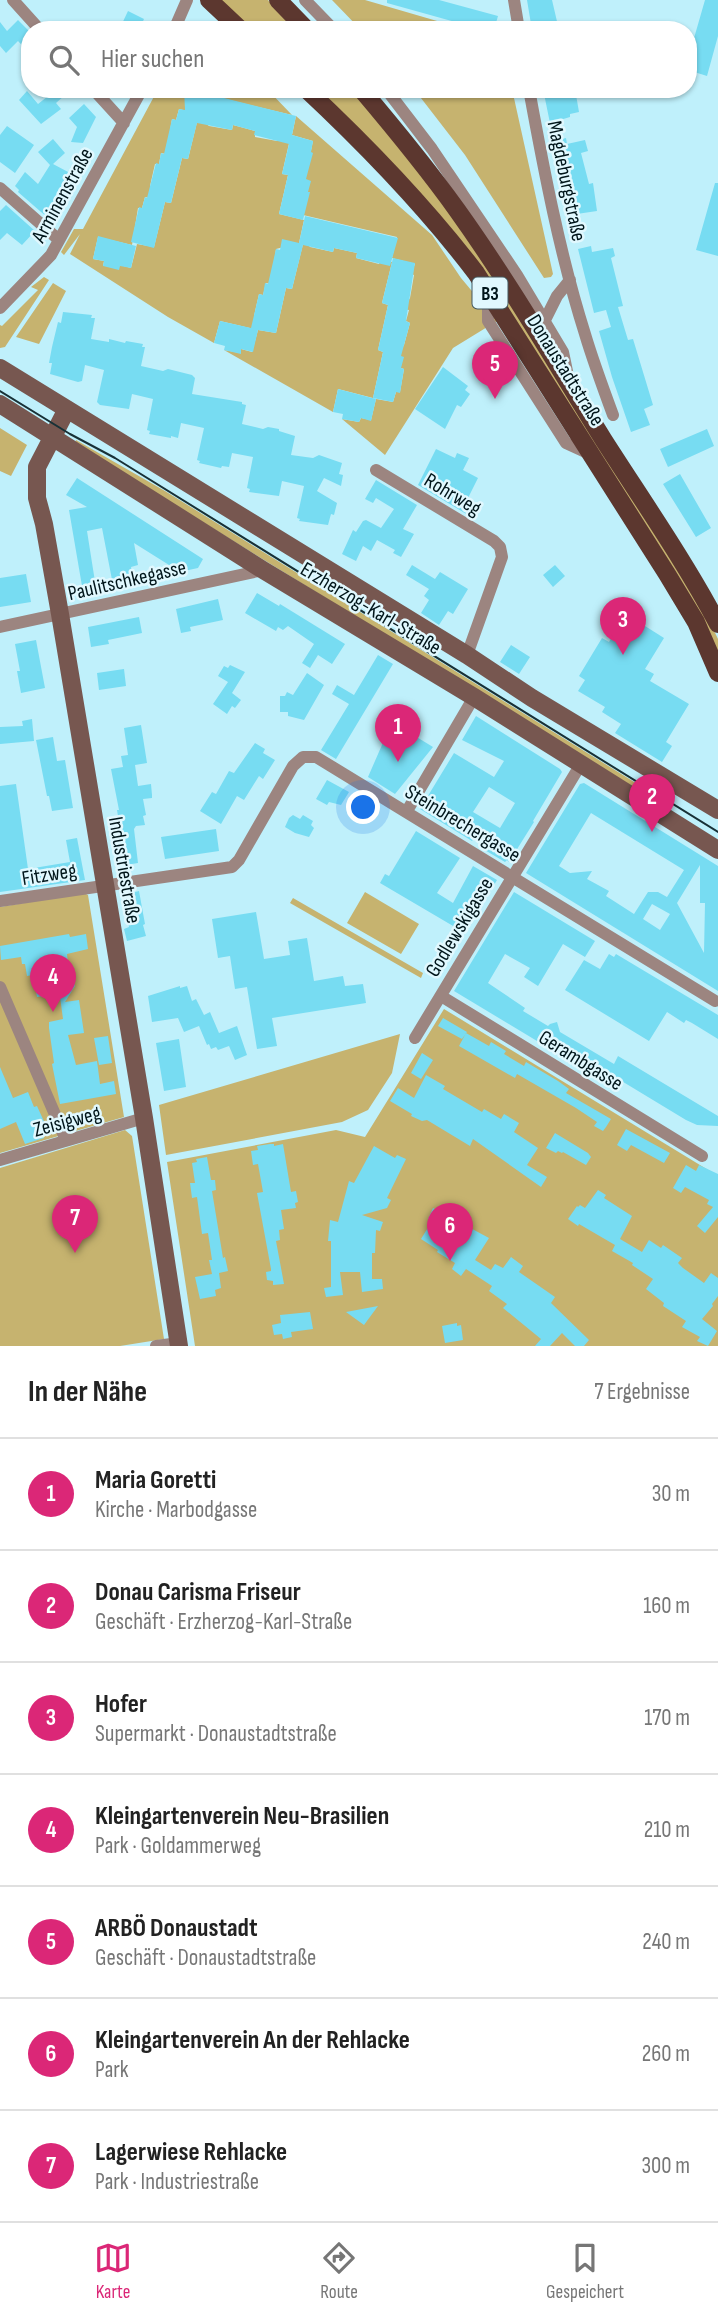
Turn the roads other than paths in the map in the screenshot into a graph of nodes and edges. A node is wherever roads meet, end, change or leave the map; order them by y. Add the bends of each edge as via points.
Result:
1 (13, 0) edge
2 (187, 0) edge
3 (209, 0) edge
4 (278, 0) edge
5 (305, 0) edge
6 (514, 0) edge
7 (32, 21) edge
8 (178, 21) edge
9 (231, 21) edge
10 (298, 21) edge
11 (325, 21) edge
12 (518, 21) edge
13 (101, 98) edge
14 (137, 98) edge
15 (315, 98) edge
16 (369, 98) edge
17 (393, 98) edge
18 (531, 98) edge
19 (124, 123) junction
20 (0, 188) edge
21 (59, 240) junction
22 (570, 279) junction
23 (557, 296) junction
24 (532, 299) junction
25 (0, 308) edge
26 (545, 320) junction
27 (0, 368) edge
28 (570, 383) junction
29 (0, 404) edge
30 (67, 410) junction
31 (613, 415) dead end
32 (52, 436) junction
33 (376, 470) dead end
34 (262, 570) junction
35 (60, 614) junction
36 (718, 624) edge
37 (0, 627) edge
38 (467, 655) junction
39 (718, 673) edge
40 (474, 696) junction
41 (582, 764) junction
42 (709, 800) edge
43 (718, 810) edge
44 (407, 811) junction
45 (718, 850) edge
46 (512, 876) junction
47 (105, 885) junction
48 (0, 901) edge
49 (0, 986) edge
50 (441, 996) junction
51 (715, 1001) dead end
52 (415, 1038) dead end
53 (144, 1118) junction
54 (66, 1140) junction
55 (702, 1156) dead end
56 (0, 1160) edge
57 (179, 1345) edge
58 (156, 1346) edge

1 - 7 street
2 - 8 street
3 - 9 main road
4 - 10 main road
5 - 11 street
6 - 12 street
13 - 19 street
14 - 19 street, Arminenstraße
15 - 39 main road, Donaustadtstraße / B3 via 411,192 487,289 696,622
16 - 28 main road, Donaustadtstraße / B3 via 457,209
17 - 24 street, Donaustadtstraße
18 - 22 street, Magdeburgstraße
19 - 21 street, Arminenstraße
20 - 21 street
21 - 25 street, Arminenstraße via 51,255
22 - 23 street
22 - 31 street, Magdeburgstraße
23 - 24 street
23 - 26 street
24 - 26 street, Donaustadtstraße
26 - 28 street, Donaustadtstraße via 563,352
27 - 30 main road, Erzherzog-Karl-Straße
28 - 36 main road, Donaustadtstraße / B3
29 - 32 main road, Erzherzog-Karl-Straße
30 - 32 main road, Industriestraße
30 - 38 main road, Erzherzog-Karl-Straße
32 - 34 main road, Erzherzog-Karl-Straße
32 - 35 main road, Industriestraße via 37,467 36,482
33 - 38 street, Rohrweg via 500,547 502,557
34 - 35 street, Paulitschkegasse
34 - 40 main road, Erzherzog-Karl-Straße
35 - 37 street, Paulitschkegasse
35 - 47 main road, Industriestraße
38 - 42 main road, Erzherzog-Karl-Straße
40 - 41 main road, Erzherzog-Karl-Straße
40 - 44 street
41 - 45 main road, Erzherzog-Karl-Straße
41 - 46 street, Godlewskigasse
42 - 43 main road, Erzherzog-Karl-Straße
44 - 46 street, Steinbrechergasse
44 - 47 street, Steinbrechergasse via 316,757 303,757 293,766 232,867
46 - 50 street, Godlewskigasse
46 - 51 street, Steinbrechergasse
47 - 48 street, Fitzweg
47 - 53 main road, Industriestraße
49 - 54 street
50 - 52 street, Godlewskigasse
50 - 55 street, Gerambgasse
53 - 54 street, Zeisigweg
53 - 57 main road, Industriestraße
54 - 56 street, Zeisigweg
57 - 58 street

